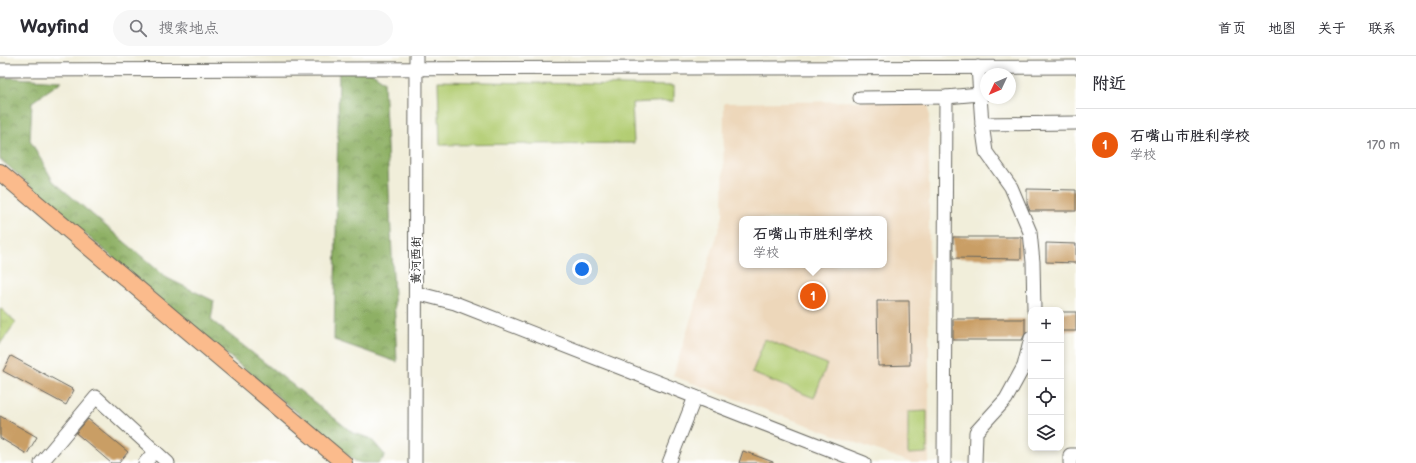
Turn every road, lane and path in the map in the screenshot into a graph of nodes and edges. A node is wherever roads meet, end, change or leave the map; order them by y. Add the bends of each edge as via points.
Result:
1 (416, 56) edge
2 (697, 62) edge
3 (978, 67) junction
4 (1076, 67) edge
5 (0, 70) edge
6 (416, 70) junction
7 (980, 94) joint
8 (946, 97) junction
9 (860, 98) dead end
10 (981, 104) edge
11 (982, 124) junction
12 (1076, 124) edge
13 (0, 172) edge
14 (416, 293) junction
15 (1034, 307) edge
16 (1030, 343) edge
17 (695, 397) junction
18 (155, 451) junction
19 (1076, 455) edge
20 (41, 463) edge
21 (145, 463) edge
22 (168, 463) edge
23 (344, 463) edge
24 (415, 463) edge
25 (669, 463) edge
26 (864, 463) edge
27 (944, 463) edge
28 (975, 463) edge
29 (1070, 463) edge

1 - 6 street, 黄河西街
2 - 3 street
2 - 6 street
3 - 4 street
3 - 7 street
5 - 6 street
6 - 14 street, 黄河西街
7 - 8 street
8 - 9 street
8 - 27 street
10 - 11 street
11 - 12 street
11 - 15 street via 986,152 1010,187 1030,232
13 - 23 main road
14 - 17 street via 455,303
14 - 24 street, 黄河西街
16 - 28 street via 1024,366 1006,399 976,432
17 - 25 street
17 - 26 street
18 - 20 street via 96,397
18 - 21 street
18 - 22 street
19 - 29 street via 1070,455

